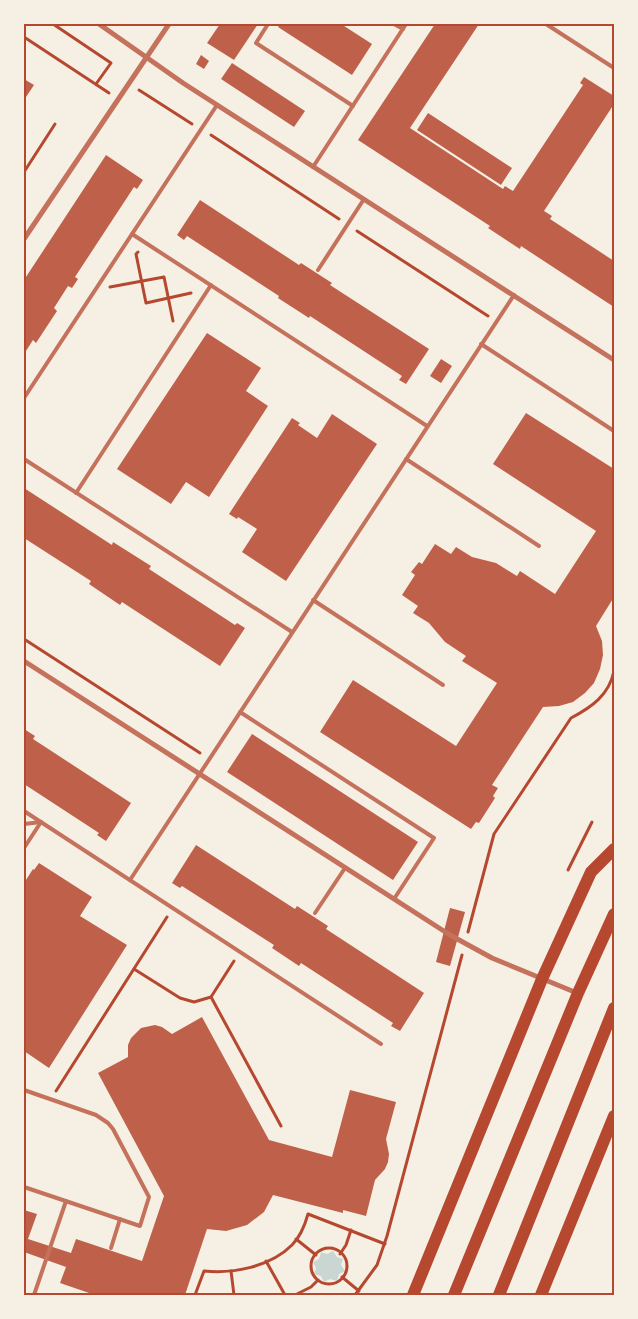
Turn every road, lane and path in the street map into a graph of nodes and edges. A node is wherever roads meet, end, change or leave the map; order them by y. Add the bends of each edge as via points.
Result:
1 (53, 24) edge
2 (99, 24) edge
3 (168, 24) edge
4 (268, 24) edge
5 (394, 24) edge
6 (406, 24) edge
7 (546, 24) edge
8 (403, 29) junction
9 (24, 37) edge
10 (144, 57) junction
11 (614, 68) edge
12 (96, 84) junction
13 (104, 90) dead end
14 (143, 92) dead end
15 (217, 105) junction
16 (353, 106) junction
17 (56, 124) dead end
18 (201, 129) junction
19 (313, 167) junction
20 (24, 172) edge
21 (364, 199) junction
22 (348, 224) junction
23 (132, 234) junction
24 (24, 239) edge
25 (144, 242) junction
26 (318, 270) dead end
27 (203, 280) junction
28 (101, 281) junction
29 (142, 282) junction
30 (211, 286) junction
31 (514, 295) junction
32 (168, 298) junction
33 (496, 321) junction
34 (182, 330) junction
35 (481, 344) junction
36 (614, 360) edge
37 (24, 398) edge
38 (427, 426) junction
39 (614, 431) edge
40 (24, 459) edge
41 (406, 459) junction
42 (76, 493) junction
43 (539, 546) dead end
44 (313, 600) junction
45 (292, 632) junction
46 (24, 639) edge
47 (24, 661) edge
48 (614, 671) edge
49 (443, 685) dead end
50 (240, 712) junction
51 (201, 754) dead end
52 (199, 774) junction
53 (24, 811) edge
54 (41, 822) junction
55 (592, 822) dead end
56 (24, 824) edge
57 (24, 848) edge
58 (614, 849) edge
59 (345, 868) junction
60 (568, 870) dead end
61 (130, 880) junction
62 (394, 899) junction
63 (172, 908) junction
64 (315, 913) dead end
65 (614, 914) edge
66 (470, 926) dead end
67 (240, 952) junction
68 (460, 964) dead end
69 (134, 969) junction
70 (542, 979) junction
71 (578, 993) junction
72 (211, 997) junction
73 (614, 1008) edge
74 (381, 1044) dead end
75 (24, 1090) edge
76 (50, 1100) junction
77 (614, 1116) edge
78 (281, 1126) dead end
79 (24, 1187) edge
80 (66, 1201) junction
81 (120, 1220) junction
82 (350, 1230) junction
83 (296, 1239) junction
84 (385, 1244) junction
85 (111, 1248) dead end
86 (340, 1254) junction
87 (316, 1255) junction
88 (266, 1261) junction
89 (231, 1271) junction
90 (342, 1277) junction
91 (318, 1280) junction
92 (359, 1291) junction
93 (34, 1295) edge
94 (195, 1295) edge
95 (234, 1295) edge
96 (285, 1295) edge
97 (295, 1295) edge
98 (355, 1295) edge
99 (413, 1295) edge
100 (454, 1295) edge
101 (499, 1295) edge
102 (541, 1295) edge

1 - 12 path via 111,63
2 - 10 street
3 - 10 street
4 - 16 lane via 256,43
5 - 8 lane
6 - 8 lane
7 - 11 lane
8 - 16 lane
9 - 12 path
10 - 15 street
10 - 24 street
12 - 13 path
14 - 18 path
15 - 18 lane
15 - 19 street
16 - 19 lane
17 - 20 path
18 - 22 path
18 - 23 lane
19 - 21 street
21 - 22 lane
21 - 31 street
22 - 26 lane
22 - 33 path
23 - 25 lane
23 - 28 lane
25 - 27 lane
25 - 29 path via 136,254
27 - 30 lane
27 - 32 path via 195,292
28 - 29 path via 111,288
28 - 37 lane
29 - 32 path via 164,277
29 - 32 path via 146,303
30 - 34 lane
30 - 38 lane
31 - 33 lane
31 - 36 street
32 - 34 path via 174,325
33 - 35 lane
34 - 42 lane
35 - 38 lane
35 - 39 lane
38 - 41 lane
40 - 42 lane
41 - 43 lane
41 - 44 lane
42 - 45 lane
44 - 45 lane
44 - 49 lane
45 - 50 lane
46 - 51 path
47 - 52 street
48 - 66 path via 610,686 601,699 571,718 494,834
50 - 52 lane
50 - 62 lane via 434,838
52 - 59 street
52 - 61 lane
53 - 54 lane
54 - 56 lane
54 - 57 lane
54 - 61 lane
55 - 60 path
58 - 70 main road via 591,872
59 - 62 street
59 - 64 lane
61 - 63 lane
62 - 70 street via 492,958
63 - 67 lane
63 - 69 path
65 - 71 main road
67 - 72 path
67 - 74 lane
68 - 84 path
69 - 72 path via 180,998 194,1002
69 - 76 path
70 - 71 street
70 - 99 main road
71 - 100 main road
72 - 78 path
73 - 101 main road
75 - 76 lane
76 - 81 lane via 102,1118 113,1129 150,1197 140,1226
77 - 102 main road
79 - 80 lane
80 - 81 lane
80 - 93 lane
81 - 85 lane
82 - 83 path via 308,1214
82 - 84 path
82 - 86 path
83 - 87 path
83 - 88 path
84 - 92 path via 377,1265
86 - 87 path via 334,1249 320,1250
86 - 90 path via 345,1258 347,1272
87 - 91 path via 311,1261 312,1275
88 - 89 path
88 - 96 path
89 - 94 path via 204,1271
89 - 95 path
90 - 91 path via 338,1283 324,1284
90 - 92 path
91 - 97 path
92 - 98 path

